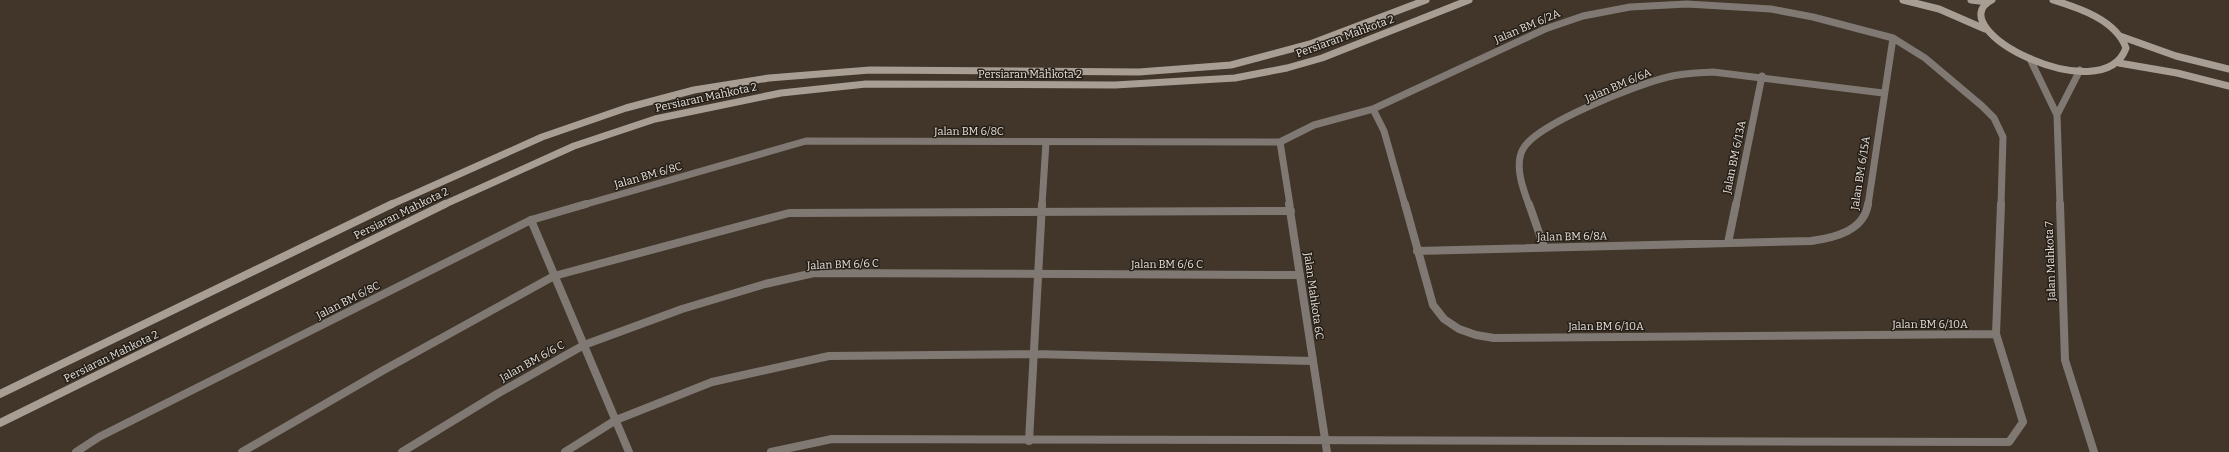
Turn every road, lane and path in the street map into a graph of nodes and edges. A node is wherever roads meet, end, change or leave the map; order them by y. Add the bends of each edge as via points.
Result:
1 (1426, 0) edge
2 (1469, 0) edge
3 (1903, 0) edge
4 (1971, 0) edge
5 (2053, 0) edge
6 (1990, 1) edge
7 (2062, 1) edge
8 (1985, 29) junction
9 (2120, 36) junction
10 (1893, 38) junction
11 (2030, 59) junction
12 (2119, 63) junction
13 (2229, 69) edge
14 (870, 70) junction
15 (2080, 70) junction
16 (1762, 76) junction
17 (866, 84) junction
18 (2229, 86) edge
19 (1883, 93) junction
20 (1373, 109) junction
21 (2057, 115) junction
22 (1046, 142) junction
23 (1280, 142) junction
24 (1042, 211) junction
25 (1291, 212) junction
26 (531, 220) junction
27 (1728, 243) junction
28 (1544, 247) junction
29 (1417, 251) junction
30 (1039, 275) junction
31 (1300, 275) junction
32 (554, 276) junction
33 (1996, 334) junction
34 (584, 344) junction
35 (1034, 354) junction
36 (1313, 361) junction
37 (0, 394) edge
38 (616, 420) junction
39 (0, 423) edge
40 (1325, 440) junction
41 (1029, 441) junction
42 (76, 452) edge
43 (242, 452) edge
44 (402, 452) edge
45 (566, 452) edge
46 (629, 452) edge
47 (771, 452) edge
48 (1327, 452) edge
49 (2094, 452) edge

1 - 14 main road, Persiaran Mahkota 2 via 1310,44 1231,65 1139,72
2 - 17 main road, Persiaran Mahkota 2 via 1322,58 1235,78 1115,85
3 - 8 main road via 1939,10
4 - 6 main road
5 - 7 main road
6 - 8 main road via 1981,9 1980,19
7 - 9 main road via 2097,17
8 - 11 main road via 2006,46
9 - 12 main road via 2125,46 2125,55
9 - 13 main road via 2176,56
10 - 19 street, Jalan BM 6/15A
10 - 20 street, Jalan BM 6/2A via 1813,17 1771,10 1687,4 1630,8 1583,16 1545,29
10 - 33 street, Jalan BM 6/2A via 1926,58 1988,112 2002,131 2004,144
11 - 15 main road
11 - 21 street
12 - 15 main road via 2109,67
12 - 18 main road via 2177,73
14 - 17 main road
14 - 37 main road, Persiaran Mahkota 2 via 787,76 671,95 616,110 538,138 448,177
15 - 21 street, Jalan Mahkota 7
16 - 19 street, Jalan BM 6/6A
16 - 27 street, Jalan BM 6/13A
16 - 28 street, Jalan BM 6/6A via 1696,72 1648,81 1536,134 1523,149 1519,167
17 - 39 main road, Persiaran Mahkota 2 via 781,93 726,103 655,119 574,146 436,208
19 - 27 street, Jalan BM 6/15A via 1868,206 1859,224 1847,232 1821,240
20 - 23 street, Jalan BM 6/2A via 1314,125
20 - 29 street, Jalan BM 6/10A via 1384,131
21 - 49 street, Jalan Mahkota 7 via 2065,360
22 - 23 street, Jalan BM 6/8C
22 - 24 street
22 - 26 street, Jalan BM 6/8C via 806,141
23 - 25 street, Jalan Mahkota 6C
24 - 25 street
24 - 30 street
24 - 32 street via 789,213
25 - 31 street, Jalan Mahkota 6C
26 - 32 street
26 - 42 street, Jalan BM 6/8C via 99,437
27 - 28 street, Jalan BM 6/8A
28 - 29 street, Jalan BM 6/8A
29 - 33 street, Jalan BM 6/10A via 1436,311 1463,331 1486,337
30 - 31 street, Jalan BM 6/6 C
30 - 34 street, Jalan BM 6/6 C via 814,273 766,284 682,309
30 - 35 street
31 - 36 street, Jalan Mahkota 6C
32 - 34 street
32 - 43 street
33 - 40 street, Jalan BM 6/2A via 2023,422 2008,442
34 - 38 street
34 - 44 street, Jalan BM 6/6 C
35 - 36 street
35 - 38 street via 829,356 712,382
35 - 41 street
36 - 40 street, Jalan Mahkota 6C
38 - 45 street
38 - 46 street
40 - 41 street
40 - 48 street, Jalan Mahkota 6C
41 - 47 street via 832,439

